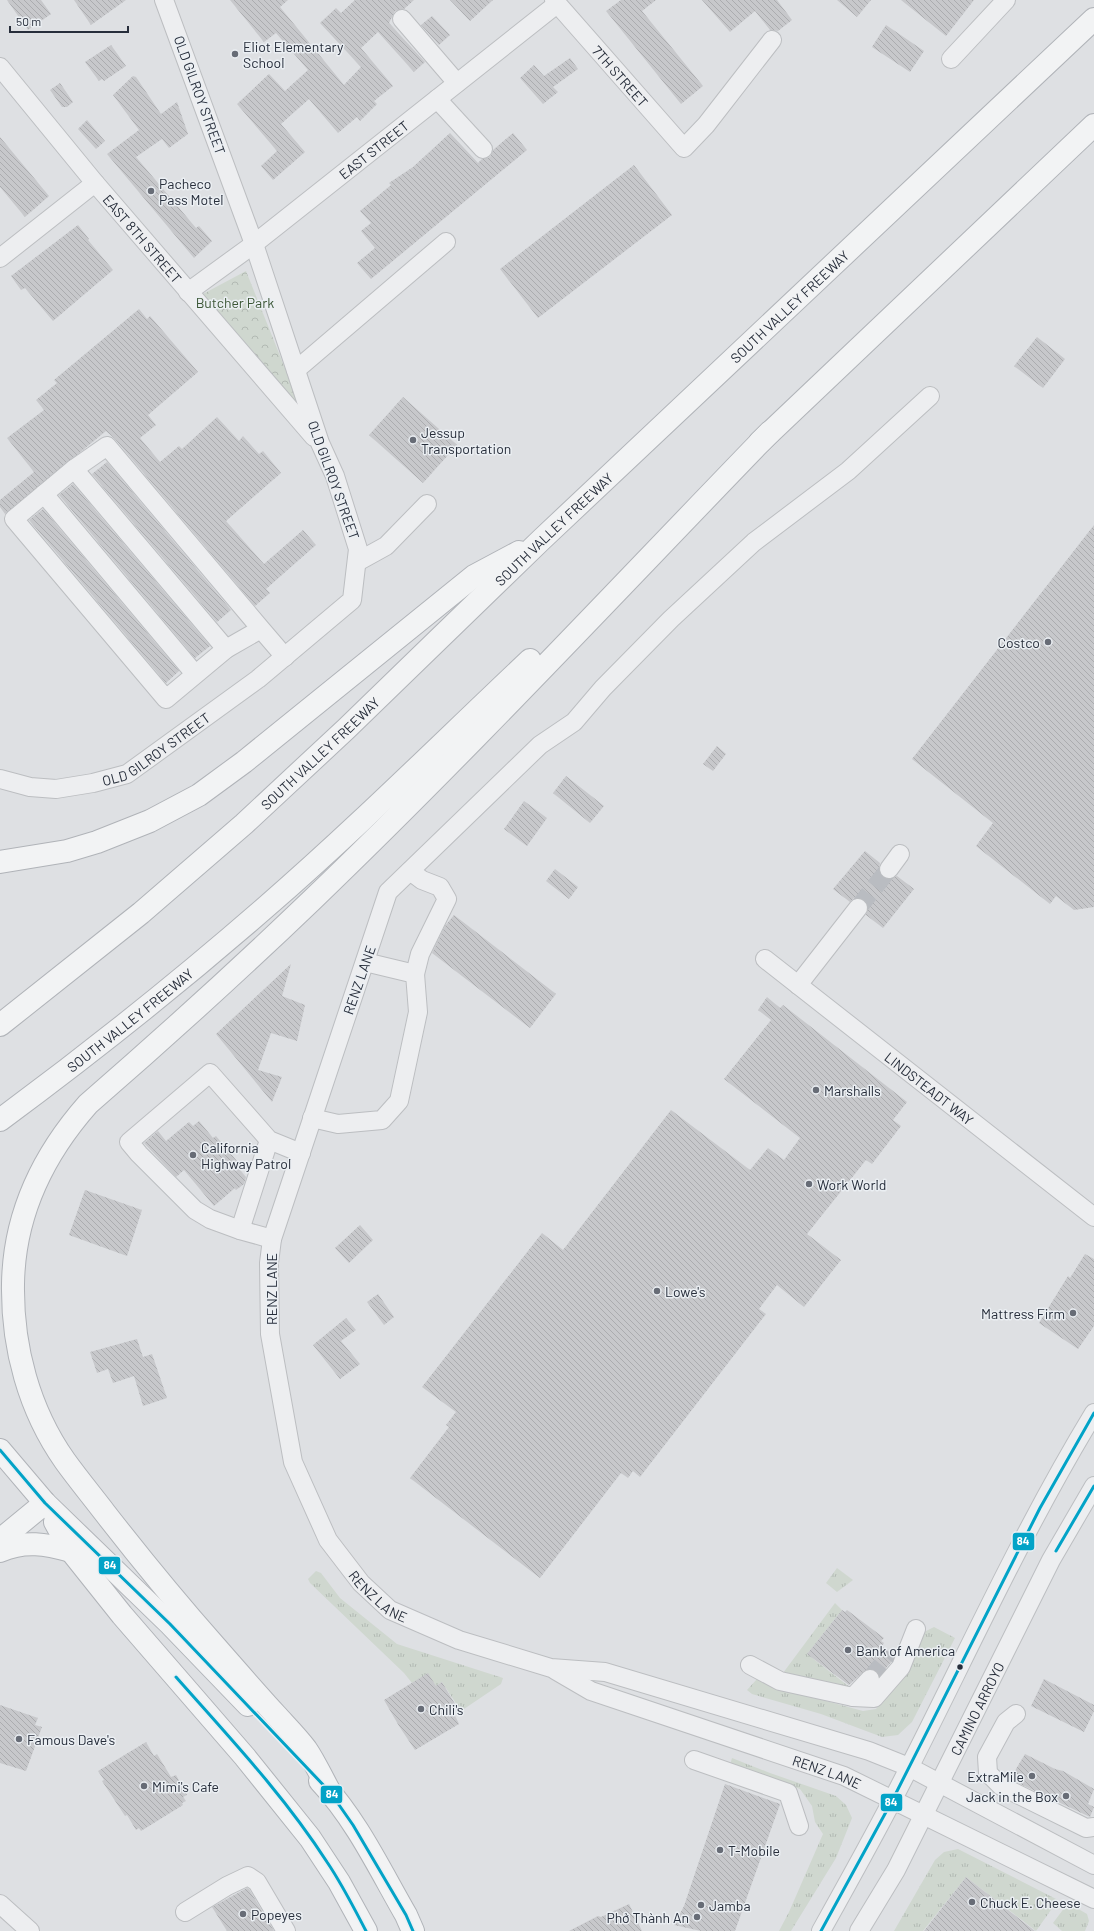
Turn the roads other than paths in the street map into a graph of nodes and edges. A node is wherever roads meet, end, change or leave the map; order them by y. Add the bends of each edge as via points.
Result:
1 (164, 0) edge
2 (1006, 0) edge
3 (555, 2) edge
4 (1094, 18) edge
5 (402, 19) dead end
6 (772, 40) dead end
7 (951, 59) dead end
8 (0, 67) edge
9 (457, 83) junction
10 (437, 99) junction
11 (1094, 125) edge
12 (482, 149) dead end
13 (95, 183) junction
14 (446, 242) dead end
15 (254, 244) junction
16 (0, 258) edge
17 (188, 292) junction
18 (296, 370) junction
19 (930, 396) dead end
20 (770, 432) junction
21 (320, 443) junction
22 (74, 468) junction
23 (44, 494) junction
24 (427, 504) dead end
25 (541, 540) junction
26 (356, 562) junction
27 (261, 629) junction
28 (226, 649) junction
29 (285, 657) junction
30 (195, 674) junction
31 (2, 780) edge
32 (900, 854) dead end
33 (0, 862) edge
34 (888, 869) tunnel mouth
35 (410, 871) junction
36 (858, 908) tunnel mouth
37 (765, 958) dead end
38 (365, 962) junction
39 (415, 974) junction
40 (798, 985) junction
41 (164, 994) junction
42 (0, 1025) edge
43 (312, 1118) junction
44 (0, 1120) edge
45 (0, 1137) edge
46 (268, 1140) junction
47 (301, 1153) junction
48 (1094, 1217) edge
49 (240, 1230) junction
50 (272, 1239) junction
51 (1094, 1413) edge
52 (0, 1450) edge
53 (1094, 1486) edge
54 (45, 1503) junction
55 (0, 1540) edge
56 (0, 1551) edge
57 (71, 1551) junction
58 (891, 1654) tunnel mouth
59 (750, 1665) dead end
60 (551, 1668) junction
61 (870, 1679) tunnel mouth
62 (853, 1697) junction
63 (1016, 1714) dead end
64 (670, 1717) junction
65 (760, 1718) junction
66 (694, 1760) dead end
67 (909, 1767) junction
68 (939, 1784) junction
69 (330, 1792) junction
70 (892, 1800) junction
71 (924, 1815) junction
72 (799, 1826) dead end
73 (1094, 1827) edge
74 (1094, 1865) edge
75 (1094, 1899) edge
76 (0, 1904) edge
77 (185, 1912) dead end
78 (30, 1931) edge
79 (286, 1931) edge
80 (366, 1931) edge
81 (413, 1931) edge
82 (821, 1931) edge
83 (859, 1931) edge

1 - 15 street, OLD GILROY STREET
2 - 7 street
3 - 6 street, 7TH STREET via 684,148 706,125
3 - 9 street, EAST STREET
4 - 25 highway, SOUTH VALLEY FREEWAY
5 - 9 street
8 - 13 street, EAST 8TH STREET
9 - 10 street, EAST STREET
10 - 12 street
10 - 15 street, EAST STREET
11 - 20 highway, SOUTH VALLEY FREEWAY
13 - 16 street
13 - 17 street, EAST 8TH STREET
14 - 18 street
15 - 17 street, EAST STREET
15 - 18 street, OLD GILROY STREET
17 - 21 street, EAST 8TH STREET
18 - 21 street, OLD GILROY STREET
19 - 35 street, RENZ LANE via 848,471 754,542 624,667 574,722 540,745
20 - 41 highway, SOUTH VALLEY FREEWAY via 320,858
20 - 69 highway via 429,784 319,893 88,1104 69,1126 46,1163 30,1194 22,1218 14,1262 13,1308 16,1344 36,1408 64,1460 153,1575 306,1750
21 - 26 street, OLD GILROY STREET via 335,476 358,549
22 - 23 street
22 - 27 street via 107,446
22 - 28 street
23 - 30 street
23 - 30 street via 14,519 44,555 166,699
24 - 26 street via 386,546
25 - 33 highway via 474,576 244,762 199,795 150,821 97,842 59,853
25 - 42 highway, SOUTH VALLEY FREEWAY via 346,729 211,854
26 - 29 street, OLD GILROY STREET via 352,600
27 - 28 street
27 - 29 street
28 - 30 street
29 - 31 street, OLD GILROY STREET via 127,774 93,783 56,788 30,787
32 - 34 street
35 - 38 street, RENZ LANE via 388,892
35 - 39 street via 422,880 440,887 448,899 420,954
36 - 40 street
37 - 40 street, LINDSTEADT WAY
38 - 39 street
38 - 43 street, RENZ LANE
39 - 43 street via 418,1012 399,1101 382,1120 338,1124
40 - 48 street, LINDSTEADT WAY
41 - 44 highway, SOUTH VALLEY FREEWAY
41 - 45 highway
43 - 47 street, RENZ LANE
46 - 47 street
46 - 49 street
46 - 49 street via 210,1073 129,1142 195,1210
47 - 50 street, RENZ LANE
49 - 50 street
50 - 60 street, RENZ LANE via 269,1263 270,1334 293,1462 328,1540 361,1583 390,1610 458,1640
51 - 67 street via 1026,1534
52 - 54 highway
53 - 68 street, CAMINO ARROYO via 1047,1567
54 - 55 highway
54 - 57 highway
54 - 69 highway via 170,1624
56 - 57 highway via 26,1543 47,1544
57 - 80 highway via 122,1615 278,1796 339,1882
58 - 62 street via 917,1625 901,1667 874,1698
59 - 62 street via 780,1680
60 - 64 street, RENZ LANE via 591,1691
60 - 65 street, RENZ LANE via 605,1672
61 - 62 street
63 - 73 street via 1006,1722 987,1757 988,1773 1000,1786 1086,1828
64 - 65 street via 677,1711 697,1709 739,1720
64 - 70 street, RENZ LANE via 844,1776
65 - 67 street, RENZ LANE via 869,1751
66 - 72 street via 788,1793
67 - 68 street, RENZ LANE
67 - 70 street
68 - 71 street, CAMINO ARROYO
68 - 74 street, RENZ LANE
69 - 81 highway via 353,1825
70 - 71 street, RENZ LANE
70 - 82 street
71 - 75 street, RENZ LANE
71 - 83 street, CAMINO ARROYO via 896,1870
76 - 78 street
77 - 79 street via 248,1876 257,1882

